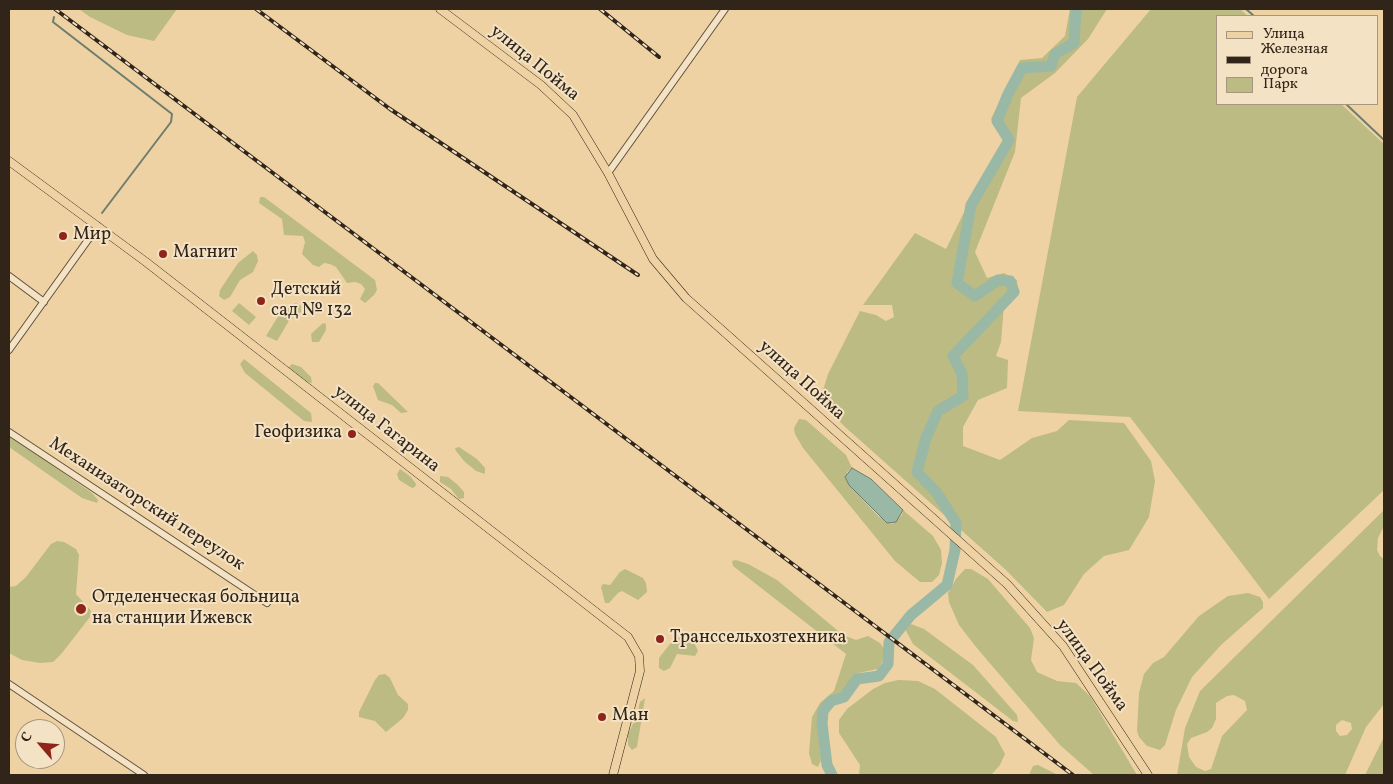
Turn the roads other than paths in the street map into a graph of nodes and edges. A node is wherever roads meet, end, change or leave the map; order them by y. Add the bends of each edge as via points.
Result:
1 (440, 9) edge
2 (725, 9) edge
3 (9, 161) edge
4 (608, 173) junction
5 (98, 226) junction
6 (9, 276) edge
7 (44, 302) junction
8 (9, 350) edge
9 (9, 432) edge
10 (267, 603) dead end
11 (9, 684) edge
12 (144, 775) edge
13 (613, 775) edge
14 (1148, 775) edge

1 - 4 main road, улица Пойма via 560,101 573,115
2 - 4 street
3 - 5 main road, улица Гагарина
4 - 14 main road, улица Пойма via 653,259 686,298 1007,584 1063,646
5 - 7 street
5 - 13 main road, улица Гагарина via 628,637 639,656 640,671
6 - 7 street
7 - 8 street
9 - 10 street, Механизаторский переулок
11 - 12 street

